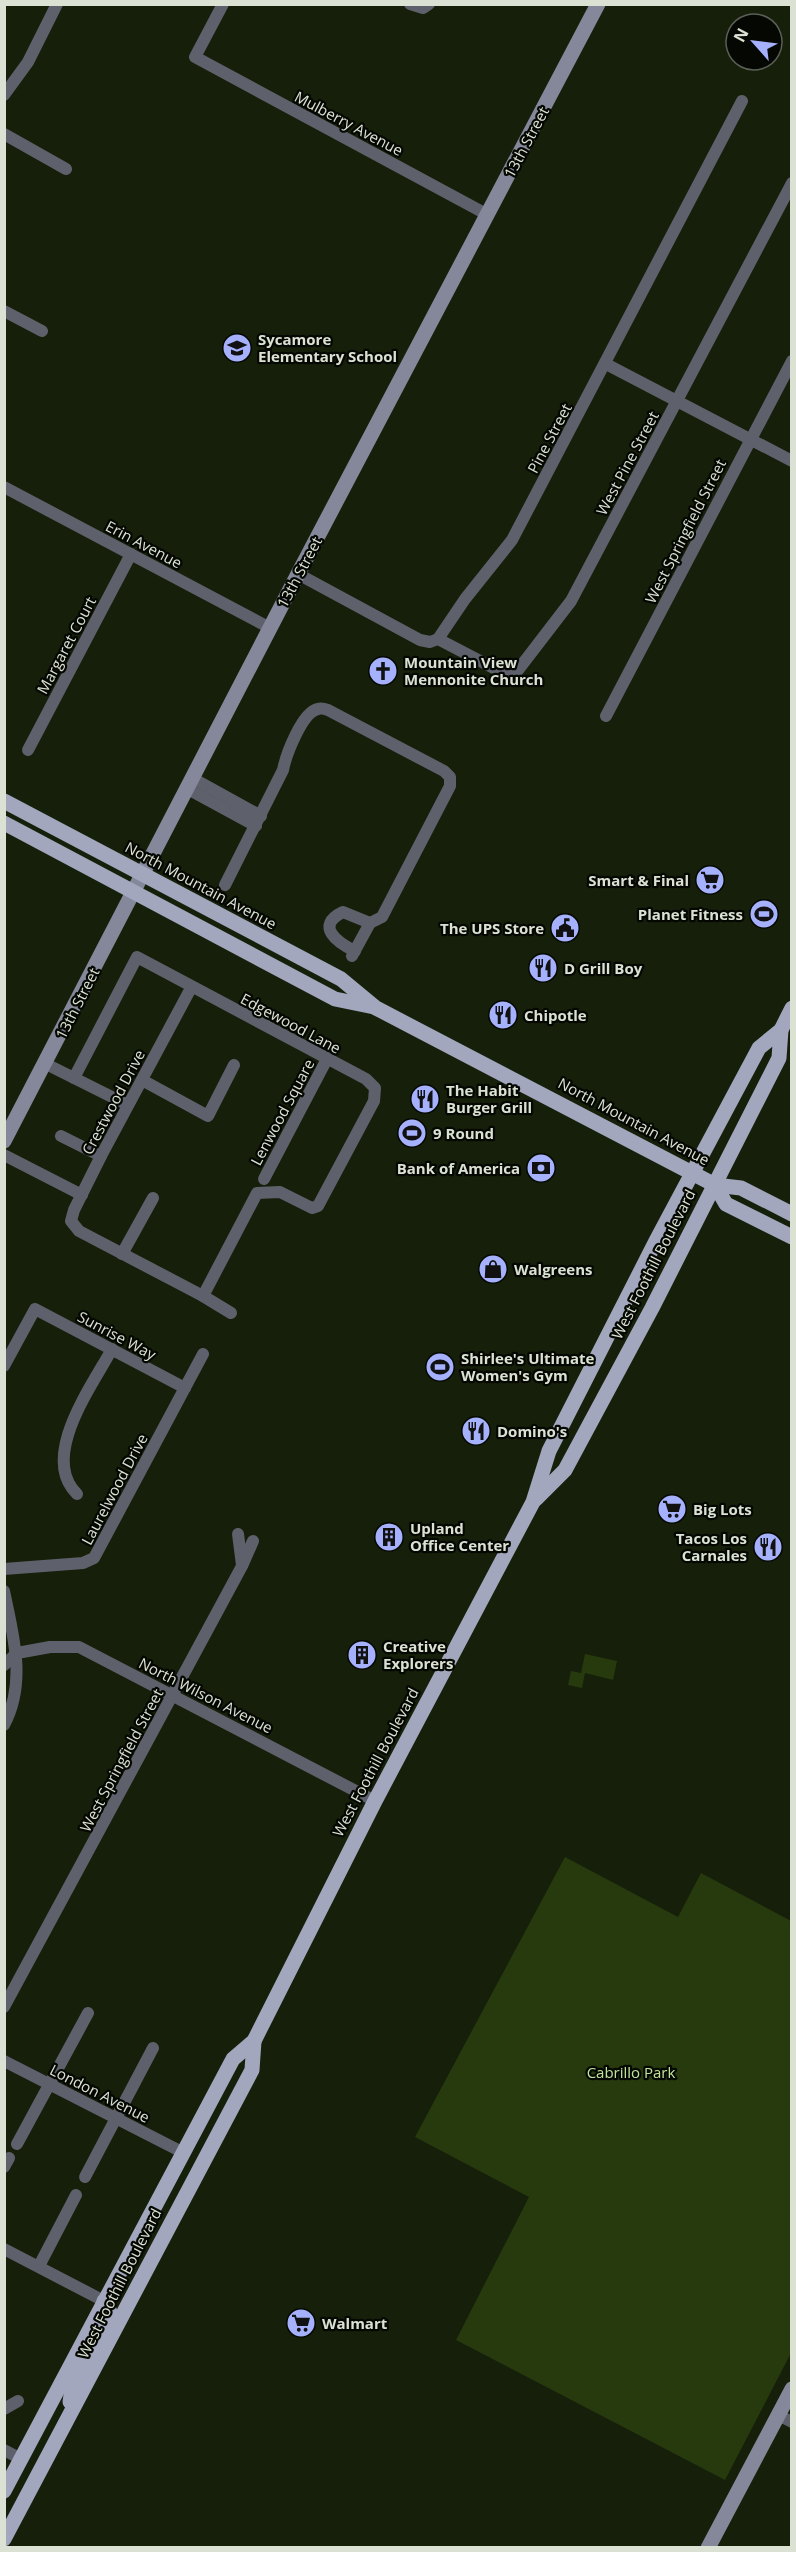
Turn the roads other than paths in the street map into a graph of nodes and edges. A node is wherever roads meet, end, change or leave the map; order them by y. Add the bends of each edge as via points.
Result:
1 (57, 4) edge
2 (223, 4) edge
3 (598, 4) edge
4 (4, 94) edge
5 (742, 100) dead end
6 (4, 135) edge
7 (66, 169) dead end
8 (792, 183) edge
9 (488, 215) junction
10 (4, 311) edge
11 (42, 331) dead end
12 (792, 361) edge
13 (606, 364) junction
14 (676, 401) junction
15 (750, 438) junction
16 (792, 461) edge
17 (4, 487) edge
18 (131, 554) junction
19 (298, 574) junction
20 (270, 628) junction
21 (438, 639) junction
22 (606, 716) dead end
23 (28, 750) dead end
24 (189, 783) junction
25 (4, 801) edge
26 (258, 821) junction
27 (4, 823) edge
28 (143, 874) junction
29 (225, 885) dead end
30 (135, 891) junction
31 (370, 923) junction
32 (191, 988) junction
33 (376, 1008) junction
34 (792, 1008) edge
35 (781, 1030) junction
36 (327, 1059) junction
37 (46, 1064) junction
38 (234, 1065) dead end
39 (75, 1078) junction
40 (142, 1080) junction
41 (128, 1105) junction
42 (61, 1136) dead end
43 (4, 1141) edge
44 (4, 1155) edge
45 (101, 1156) junction
46 (693, 1172) junction
47 (264, 1179) dead end
48 (715, 1185) junction
49 (82, 1195) junction
50 (153, 1198) dead end
51 (792, 1214) edge
52 (792, 1238) edge
53 (122, 1254) junction
54 (203, 1296) junction
55 (231, 1312) dead end
56 (112, 1350) junction
57 (203, 1354) dead end
58 (4, 1366) edge
59 (185, 1388) junction
60 (77, 1494) dead end
61 (533, 1502) junction
62 (238, 1534) dead end
63 (253, 1541) dead end
64 (242, 1566) junction
65 (4, 1569) edge
66 (4, 1591) edge
67 (17, 1653) junction
68 (4, 1665) edge
69 (173, 1695) junction
70 (4, 1725) edge
71 (375, 1801) junction
72 (4, 2007) edge
73 (87, 2013) dead end
74 (254, 2041) junction
75 (153, 2048) dead end
76 (4, 2061) edge
77 (229, 2066) junction
78 (48, 2083) junction
79 (117, 2118) junction
80 (216, 2136) junction
81 (17, 2144) dead end
82 (182, 2152) junction
83 (85, 2177) dead end
84 (76, 2195) dead end
85 (141, 2230) junction
86 (4, 2249) edge
87 (39, 2266) junction
88 (104, 2301) junction
89 (123, 2314) junction
90 (792, 2389) edge
91 (18, 2401) dead end
92 (4, 2409) edge
93 (785, 2418) edge
94 (69, 2420) junction
95 (4, 2450) edge
96 (21, 2459) junction
97 (4, 2491) edge
98 (4, 2539) edge
99 (708, 2547) edge

1 - 4 street via 28,62
2 - 9 street, Mulberry Avenue via 195,57
3 - 9 street, 13th Street
5 - 13 street, Pine Street
6 - 7 street
8 - 14 street, West Pine Street
9 - 19 street, 13th Street
10 - 11 street
12 - 15 street, West Springfield Street
13 - 14 street
13 - 21 street, Pine Street via 512,540
14 - 15 street
14 - 21 street, West Pine Street via 571,601 518,670 507,675
15 - 16 street
15 - 22 street, West Springfield Street
17 - 18 street, Erin Avenue
18 - 20 street, Erin Avenue
18 - 23 street, Margaret Court
19 - 20 street, 13th Street
19 - 21 street via 420,640
20 - 24 street, 13th Street
24 - 26 street
24 - 28 street, 13th Street
25 - 28 main road, North Mountain Avenue
26 - 29 street
26 - 31 street via 283,770 286,755 308,715 318,709 328,710 444,771 450,777 450,786 382,917
27 - 30 main road, North Mountain Avenue
28 - 30 street, 13th Street
28 - 33 main road, North Mountain Avenue via 340,979
30 - 33 main road, North Mountain Avenue via 335,999
30 - 37 street, 13th Street
31 - 31 street via 354,953 333,938 330,931 335,916 343,912
32 - 36 street, Edgewood Lane
32 - 39 street, Edgewood Lane via 137,957
32 - 40 street, Crestwood Drive
33 - 46 main road, North Mountain Avenue
34 - 35 main road, West Foothill Boulevard
35 - 46 main road, West Foothill Boulevard via 759,1048
35 - 48 main road, West Foothill Boulevard via 779,1058
36 - 47 street, Lenwood Square
36 - 54 street, Edgewood Lane via 366,1079 375,1088 374,1101 318,1206 312,1208 280,1191 257,1193
37 - 39 street
37 - 43 street, 13th Street
38 - 40 street via 208,1116
39 - 41 street
40 - 41 street, Crestwood Drive
41 - 45 street, Crestwood Drive
42 - 45 street
44 - 49 street
45 - 49 street, Crestwood Drive
46 - 48 main road, North Mountain Avenue
46 - 61 main road, West Foothill Boulevard via 549,1451
48 - 51 main road, North Mountain Avenue via 741,1188
48 - 52 main road, North Mountain Avenue via 726,1204
48 - 61 main road, West Foothill Boulevard via 565,1470
49 - 53 street, Crestwood Drive via 71,1221 79,1232
50 - 53 street
53 - 54 street
54 - 55 street
56 - 58 street, Sunrise Way via 35,1309
56 - 59 street, Sunrise Way
56 - 60 street via 66,1439 64,1475
57 - 59 street, Laurelwood Drive
59 - 65 street, Laurelwood Drive via 94,1558 83,1563
61 - 71 main road, West Foothill Boulevard
62 - 64 street
63 - 64 street, West Springfield Street
64 - 69 street, West Springfield Street
66 - 67 street
67 - 68 street
67 - 69 street, North Wilson Avenue via 79,1647
67 - 70 street via 13,1701
69 - 71 street, North Wilson Avenue
69 - 72 street, West Springfield Street
71 - 74 main road, West Foothill Boulevard
73 - 78 street
74 - 77 main road, West Foothill Boulevard
74 - 80 main road, West Foothill Boulevard via 252,2070
75 - 79 street
76 - 78 street, London Avenue
77 - 80 main road via 228,2082 209,2128
77 - 82 main road, West Foothill Boulevard
78 - 79 street, London Avenue
78 - 81 street
79 - 82 street, London Avenue
79 - 83 street
80 - 89 main road, West Foothill Boulevard
82 - 85 main road, West Foothill Boulevard
84 - 87 street
85 - 88 main road, West Foothill Boulevard
85 - 89 main road via 139,2253 116,2303
86 - 87 street
87 - 88 street
88 - 94 main road via 110,2312 71,2394
88 - 96 main road, West Foothill Boulevard
89 - 94 main road, West Foothill Boulevard
90 - 93 street
91 - 92 street
93 - 99 street
94 - 98 main road, West Foothill Boulevard
95 - 96 street
96 - 97 main road, West Foothill Boulevard

